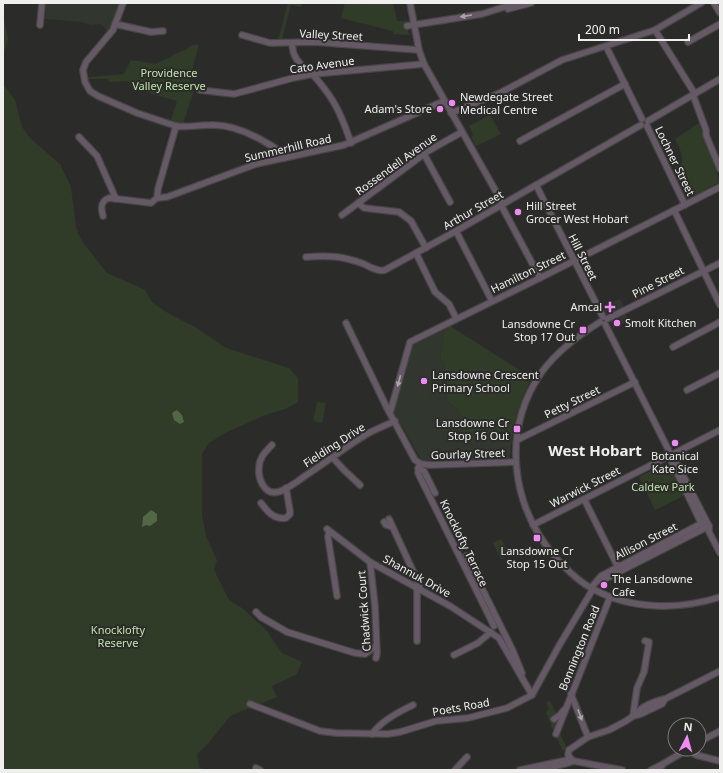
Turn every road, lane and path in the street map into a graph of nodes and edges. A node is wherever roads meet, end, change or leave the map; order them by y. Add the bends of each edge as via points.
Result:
1 (42, 3) edge
2 (123, 3) edge
3 (410, 3) edge
4 (517, 3) edge
5 (531, 3) edge
6 (701, 3) edge
7 (714, 3) edge
8 (488, 12) junction
9 (720, 13) edge
10 (115, 24) junction
11 (720, 24) edge
12 (40, 25) dead end
13 (414, 25) junction
14 (407, 26) dead end
15 (655, 30) junction
16 (163, 31) dead end
17 (242, 35) dead end
18 (688, 42) dead end
19 (292, 43) junction
20 (606, 46) junction
21 (419, 50) junction
22 (424, 64) junction
23 (313, 74) junction
24 (720, 79) edge
25 (624, 84) junction
26 (200, 90) dead end
27 (694, 95) junction
28 (444, 101) junction
29 (451, 113) junction
30 (644, 123) junction
31 (176, 126) junction
32 (462, 132) junction
33 (78, 137) dead end
34 (520, 141) dead end
35 (351, 142) junction
36 (424, 154) junction
37 (284, 158) junction
38 (720, 170) edge
39 (536, 185) junction
40 (720, 187) edge
41 (157, 198) junction
42 (116, 199) junction
43 (450, 202) dead end
44 (358, 204) junction
45 (502, 204) junction
46 (685, 205) junction
47 (674, 210) junction
48 (342, 215) dead end
49 (102, 216) dead end
50 (456, 231) junction
51 (426, 248) junction
52 (416, 253) junction
53 (306, 257) dead end
54 (574, 261) junction
55 (720, 262) edge
56 (704, 270) junction
57 (540, 278) junction
58 (492, 301) junction
59 (720, 305) edge
60 (456, 318) junction
61 (604, 320) junction
62 (720, 322) edge
63 (346, 323) dead end
64 (672, 347) dead end
65 (720, 373) edge
66 (635, 382) junction
67 (687, 390) dead end
68 (390, 413) junction
69 (395, 421) junction
70 (720, 430) edge
71 (517, 440) junction
72 (272, 445) dead end
73 (671, 456) junction
74 (333, 458) junction
75 (516, 462) junction
76 (420, 466) junction
77 (360, 485) dead end
78 (286, 488) junction
79 (435, 493) dead end
80 (584, 499) junction
81 (261, 503) dead end
82 (386, 521) dead end
83 (533, 525) junction
84 (706, 526) junction
85 (720, 553) edge
86 (466, 556) dead end
87 (370, 562) junction
88 (619, 569) junction
89 (418, 589) junction
90 (592, 589) junction
91 (338, 596) dead end
92 (610, 597) junction
93 (720, 597) edge
94 (256, 612) dead end
95 (494, 626) dead end
96 (491, 632) junction
97 (499, 638) joint
98 (417, 641) dead end
99 (645, 641) dead end
100 (376, 646) junction
101 (454, 655) dead end
102 (376, 658) dead end
103 (720, 671) edge
104 (523, 681) junction
105 (571, 694) junction
106 (532, 695) junction
107 (250, 704) dead end
108 (413, 705) dead end
109 (566, 707) junction
110 (635, 715) junction
111 (554, 718) dead end
112 (720, 731) edge
113 (372, 734) junction
114 (556, 734) dead end
115 (720, 735) edge
116 (588, 737) junction
117 (707, 738) edge
118 (707, 742) edge
119 (467, 757) dead end
120 (675, 757) edge
121 (703, 757) edge
122 (573, 761) junction
123 (720, 762) edge
124 (663, 764) junction
125 (595, 767) edge
126 (455, 770) edge
127 (520, 770) edge
128 (540, 770) edge
129 (622, 770) edge
130 (651, 770) edge
131 (659, 770) edge

1 - 12 street
2 - 10 street
3 - 13 street
4 - 8 street
5 - 8 street via 496,13
6 - 15 street
7 - 9 street
8 -> 13 street
10 - 16 street via 152,32
10 - 31 street via 109,36 86,62 83,70 90,91 137,113
11 - 18 street
13 - 14 street
13 - 21 street
15 - 20 street
15 - 27 street
17 - 19 street, Valley Street via 270,43
19 - 21 street, Valley Street via 315,42
19 - 23 street via 296,58
20 - 25 street, Lochner Street
20 - 29 street via 562,60 500,93
21 - 22 street
22 - 23 street, Cato Avenue
22 - 28 street
23 - 26 street, Cato Avenue via 234,94
23 - 35 street via 334,102
24 - 27 street, Arthur Street
25 - 30 street, Lochner Street
25 - 34 street
27 - 30 street, Arthur Street
27 - 38 street
28 - 29 street
28 - 35 street, Summerhill Road
29 - 32 street
30 - 39 street, Arthur Street
30 - 46 street, Lochner Street
31 - 37 street via 220,125 243,130 275,148
31 - 41 street
32 - 36 street, Rossendell Avenue
32 - 45 street
33 - 42 street via 97,156
35 - 37 street, Summerhill Road
36 - 43 street
36 - 44 street, Rossendell Avenue
37 - 41 street, Summerhill Road via 256,164 167,197
39 - 45 street, Arthur Street
39 - 54 street, Hill Street
40 - 46 street, Hamilton Street
41 - 42 street, Summerhill Road via 154,202 146,203
42 - 49 street via 105,199 102,203
44 - 48 street, Rossendell Avenue
44 - 51 street via 364,208 399,212 411,221
45 - 50 street, Arthur Street
45 - 57 street
46 - 47 street, Hamilton Street
47 - 54 street, Hamilton Street
47 - 56 street
50 - 51 street, Arthur Street
50 - 58 street
51 - 52 street, Arthur Street
52 - 53 street, Arthur Street via 382,271 347,258
52 - 60 street via 437,295 449,304
54 - 57 street, Hamilton Street
54 - 61 street, Hill Street
55 - 56 street, Pine Street
56 - 59 street
56 - 61 street, Pine Street
57 - 58 street, Hamilton Street
58 - 60 street, Hamilton Street
60 -> 68 street, Hamilton Street via 410,342
61 - 66 street, Hill Street
61 - 71 street, Pine Street via 570,342 542,373 525,405
62 - 64 street
63 - 68 street, Knocklofty Terrace
65 - 67 street
66 - 71 street, Petty Street
66 - 73 street, Hill Street
68 - 69 street, Knocklofty Terrace
69 - 74 street, Fielding Drive via 368,434
69 - 76 street, Knocklofty Terrace
70 - 73 street, Warwick Street
71 - 75 street, Pine Street
72 - 78 street, Fielding Drive via 261,457 260,479 270,492
73 - 80 street, Warwick Street
73 - 84 street, Hill Street
74 - 77 street
74 - 78 street, Fielding Drive
75 - 76 street, Gourlay Street
75 - 83 street, Pine Street via 522,498
76 - 79 street, Knocklofty Terrace
76 - 95 street, Knocklofty Terrace via 418,473
78 - 81 street via 290,511 286,518 274,516
80 - 83 street, Warwick Street
80 - 88 street
82 - 89 street via 392,527 418,582
83 - 90 street, Pine Street via 559,562
84 - 85 street, Hill Street
84 - 88 street, Allison Street
86 - 104 street, Knocklofty Terrace via 513,651 523,674
87 - 89 street, Shannuk Drive
87 - 91 street, Shannuk Drive via 328,530
87 - 100 street, Chadwick Court
88 - 90 street, Allison Street via 601,576
89 - 96 street, Shannuk Drive
89 - 98 street
90 - 92 street, Pine Street
90 - 106 street
92 - 93 street, Pine Street via 637,604 663,606 691,604
92 - 105 street, Bonnington Road
94 - 100 street via 287,632 360,654 369,652
96 - 97 street, Shannuk Drive
96 - 101 street via 478,643
97 - 104 street, Knocklofty Terrace
99 - 110 street via 649,642 644,672 637,688
100 - 102 street, Chadwick Court
103 - 110 street via 639,710
104 - 106 street, Knocklofty Terrace
105 - 109 street, Bonnington Road
105 -> 116 street
106 - 113 street, Poets Road via 507,708 485,714 436,721 400,732
107 - 113 street, Poets Road via 320,731
108 - 113 street via 375,729
109 - 111 street, Bonnington Road
109 - 114 street, Bonnington Road
110 - 116 street via 609,730
112 - 117 street
115 - 118 street
116 - 122 street via 569,750 568,755
119 - 126 street
120 - 124 street
121 - 123 street
122 - 125 street
122 - 127 street via 564,760
122 - 128 street
124 - 130 street
124 - 131 street
125 - 129 street

